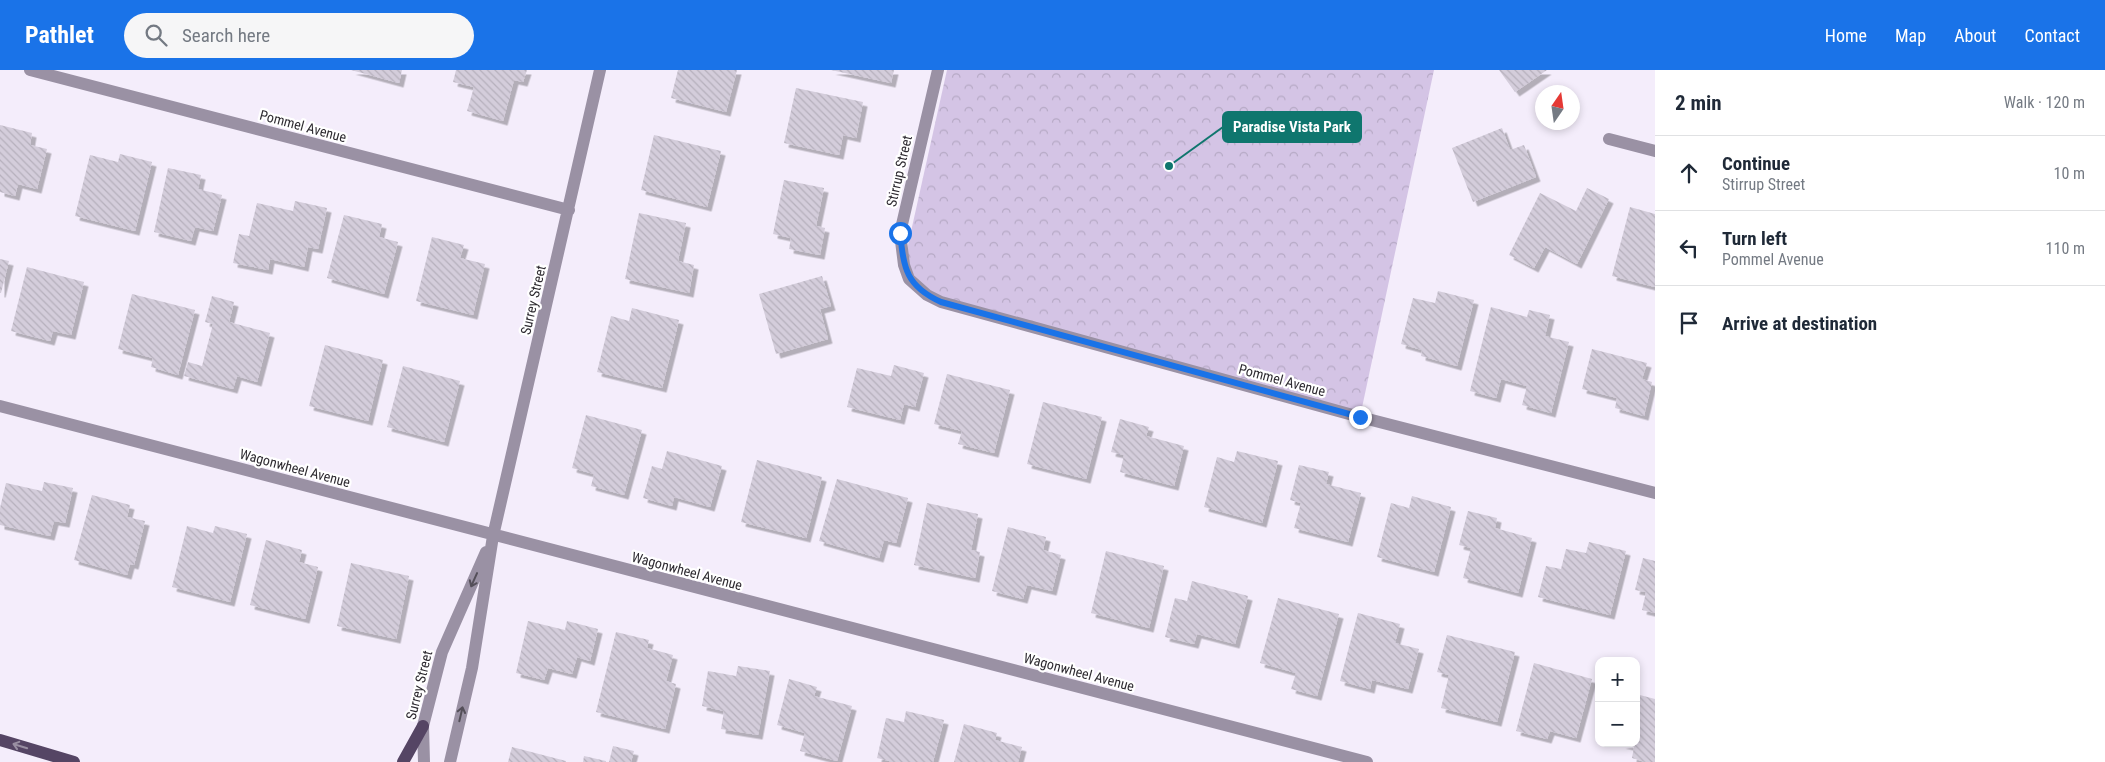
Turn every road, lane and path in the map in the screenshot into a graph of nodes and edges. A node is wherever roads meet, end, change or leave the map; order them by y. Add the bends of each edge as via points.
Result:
1 (30, 70) edge
2 (600, 70) edge
3 (938, 70) edge
4 (1609, 139) dead end
5 (1655, 151) edge
6 (569, 210) junction
7 (909, 279) joint
8 (0, 406) edge
9 (1655, 492) edge
10 (493, 536) junction
11 (423, 726) junction
12 (0, 740) edge
13 (74, 762) edge
14 (403, 762) edge
15 (424, 762) edge
16 (450, 762) edge
17 (1367, 762) edge

1 - 6 street, Pommel Avenue
2 - 6 street, Surrey Street
3 - 7 street, Stirrup Street via 900,233
4 - 5 street
6 - 10 street, Surrey Street
7 - 9 street, Pommel Avenue via 926,295 941,302 1360,417
8 - 10 street, Wagonwheel Avenue
10 -> 11 street, Surrey Street via 442,652
16 -> 10 street, Surrey Street via 472,668
10 - 17 street, Wagonwheel Avenue
11 - 14 main road
11 - 15 street, Surrey Street
13 -> 12 main road

